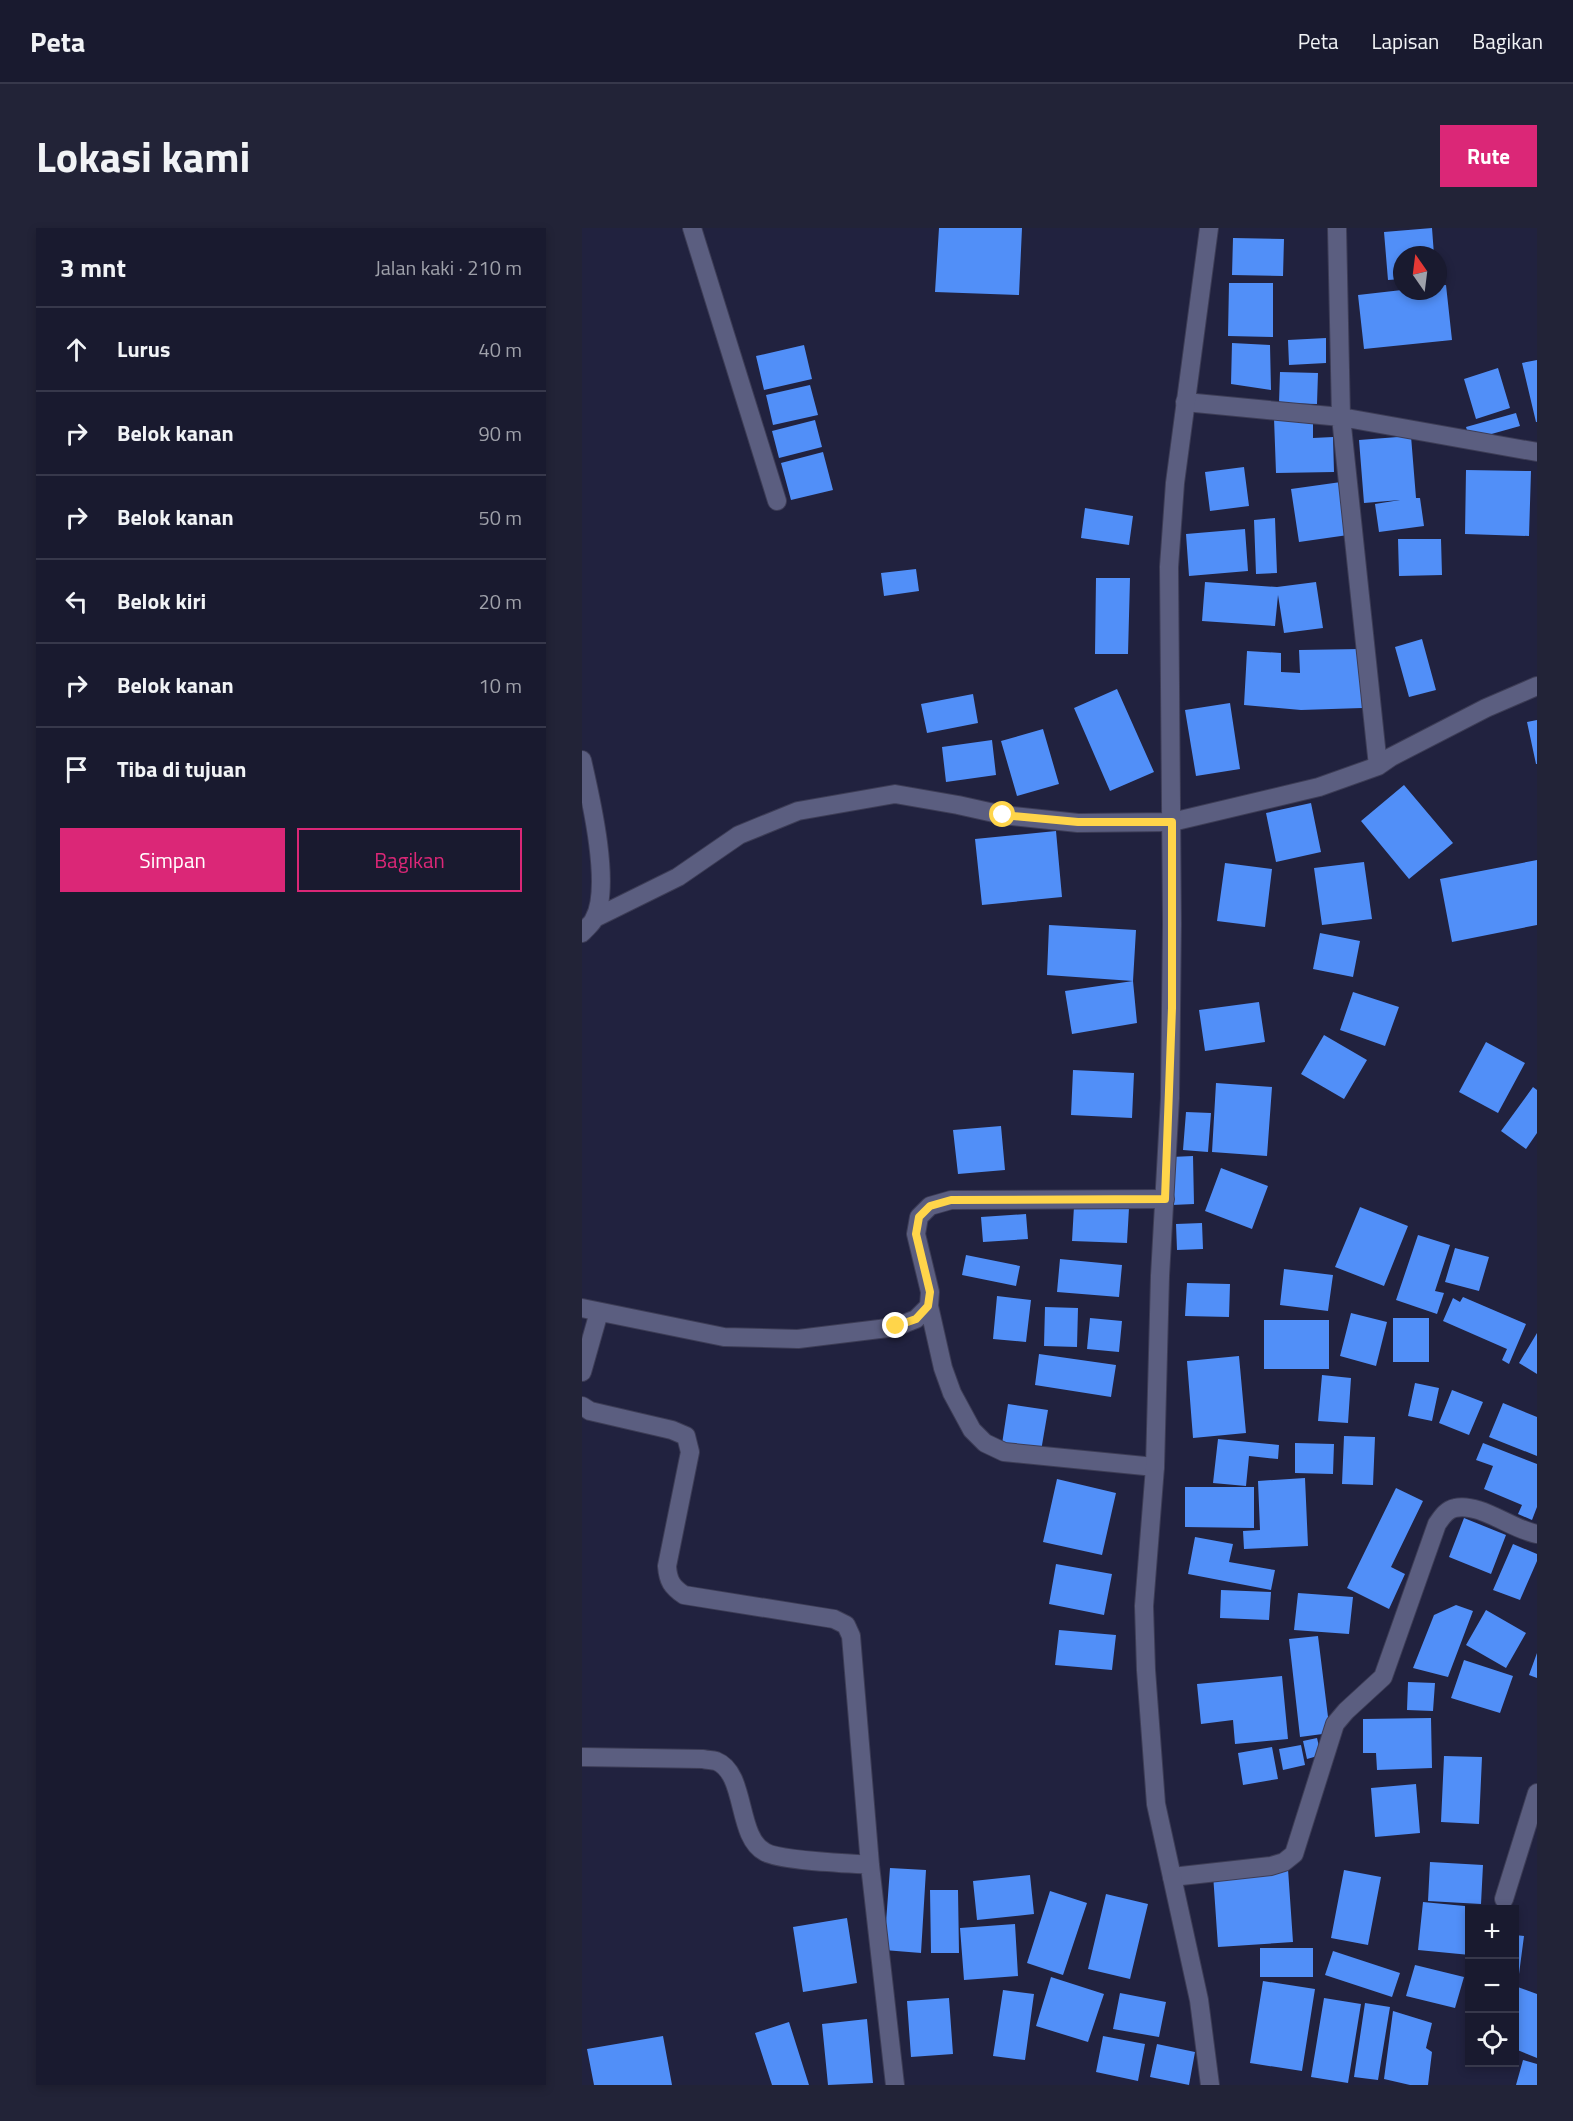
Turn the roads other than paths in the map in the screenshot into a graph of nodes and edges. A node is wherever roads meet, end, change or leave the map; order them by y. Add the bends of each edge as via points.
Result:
1 (692, 228) edge
2 (1209, 228) edge
3 (1337, 228) edge
4 (1185, 402) junction
5 (1341, 417) junction
6 (1537, 452) edge
7 (777, 501) dead end
8 (1537, 686) edge
9 (582, 760) edge
10 (1378, 766) junction
11 (1172, 822) junction
12 (595, 918) junction
13 (582, 933) edge
14 (1165, 1199) junction
15 (928, 1306) junction
16 (591, 1310) edge
17 (582, 1372) edge
18 (582, 1406) edge
19 (1155, 1467) junction
20 (1537, 1534) edge
21 (582, 1757) edge
22 (1537, 1793) edge
23 (870, 1865) junction
24 (1172, 1876) junction
25 (1503, 1899) dead end
26 (895, 2085) edge
27 (1210, 2085) edge

1 - 7 street
2 - 4 street
3 - 5 street
4 - 5 street
4 - 11 street via 1170,567
5 - 6 street
5 - 10 street
8 - 10 street via 1486,708
9 - 12 street via 602,884
10 - 11 street via 1319,787
11 - 12 street via 1078,822 1003,815 895,794 798,811 739,835 678,877
11 - 14 street via 1172,1008
12 - 13 street
14 - 15 street via 951,1200 930,1206 919,1217 916,1234 930,1292
14 - 19 street
15 - 16 street via 916,1319 896,1326 798,1339 724,1337
15 - 19 street via 952,1393 972,1430 985,1443 1004,1452
16 - 17 street
18 - 23 street via 686,1436 690,1452 667,1566 674,1588 684,1595 834,1619 846,1625 851,1636
19 - 24 street via 1144,1606 1146,1670 1156,1804
20 - 24 street via 1470,1508 1454,1508 1444,1513 1383,1677 1335,1724 1294,1854 1271,1866
21 - 23 street via 718,1762 731,1775 753,1841 765,1852
22 - 25 street
23 - 26 street
24 - 27 street via 1199,2000

